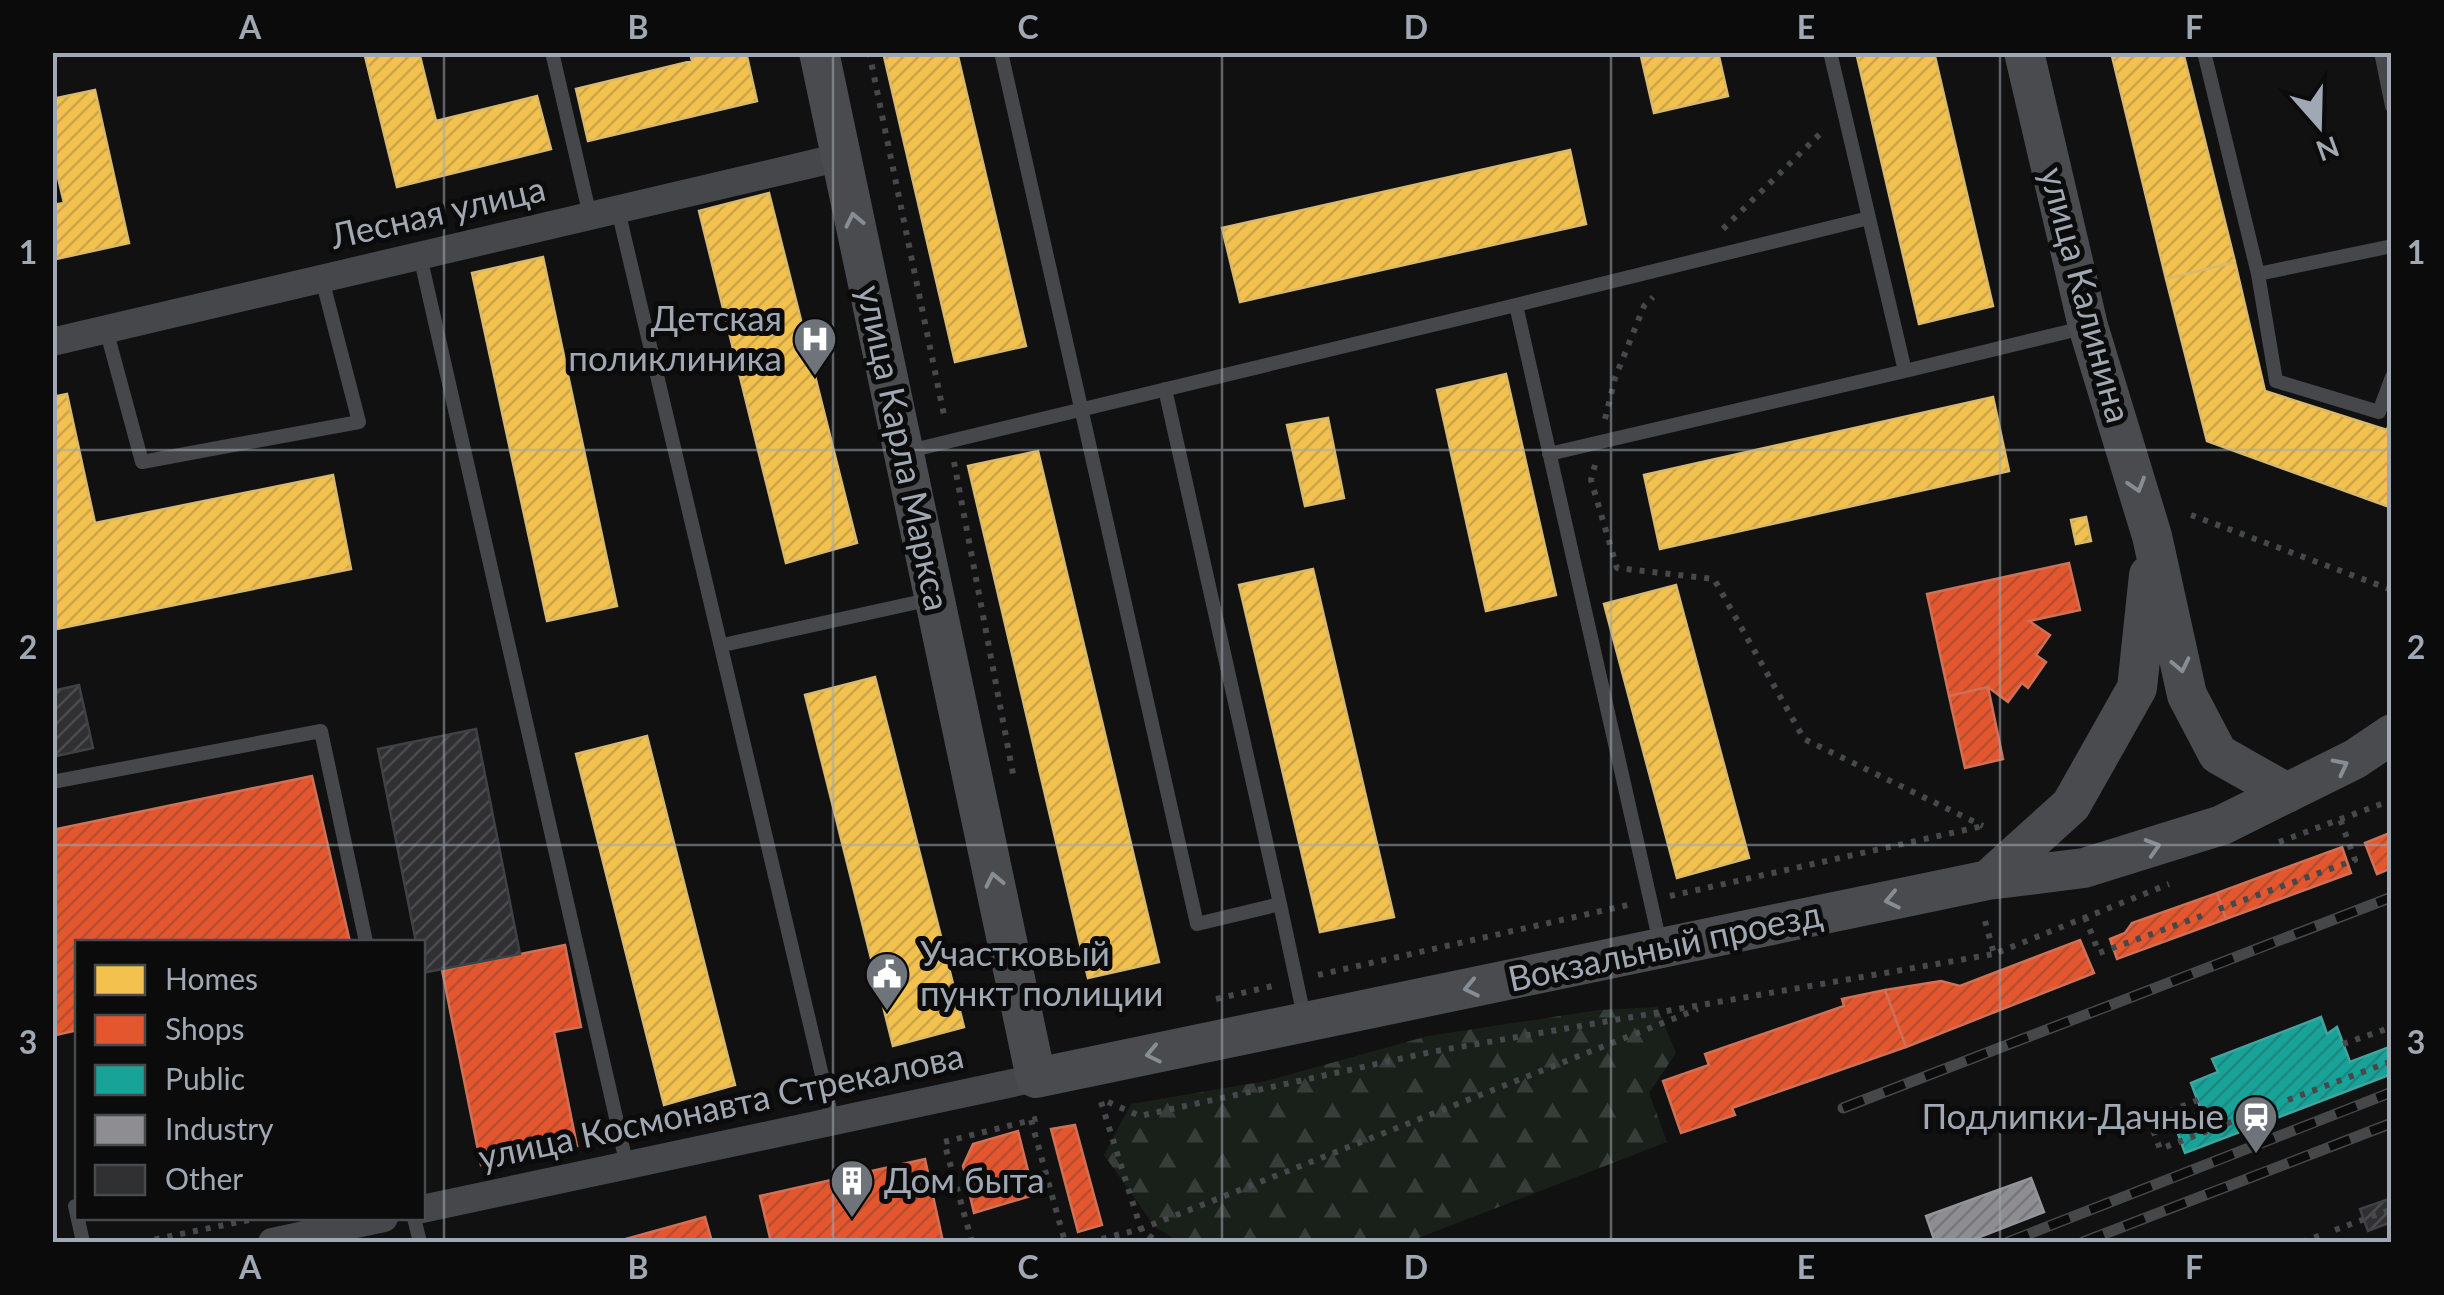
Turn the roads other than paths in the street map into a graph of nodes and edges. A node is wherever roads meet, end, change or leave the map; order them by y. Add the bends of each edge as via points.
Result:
1 (552, 52) edge
2 (818, 52) edge
3 (1001, 52) edge
4 (1830, 52) edge
5 (2024, 52) edge
6 (2204, 52) edge
7 (2381, 52) edge
8 (2392, 106) edge
9 (841, 157) junction
10 (604, 213) junction
11 (1869, 218) junction
12 (2392, 246) edge
13 (420, 256) junction
14 (2258, 274) junction
15 (322, 279) junction
16 (1516, 304) junction
17 (2088, 326) junction
18 (106, 329) junction
19 (52, 342) edge
20 (1904, 371) junction
21 (2392, 377) edge
22 (1165, 390) junction
23 (1082, 411) junction
24 (904, 453) junction
25 (1549, 454) junction
26 (2152, 536) junction
27 (934, 598) junction
28 (723, 646) junction
29 (2392, 734) edge
30 (52, 782) edge
31 (2286, 794) junction
32 (2072, 804) junction
33 (2084, 868) junction
34 (1988, 880) junction
35 (1280, 904) junction
36 (366, 940) edge
37 (1661, 948) junction
38 (1305, 1022) junction
39 (1042, 1097) junction
40 (833, 1122) junction
41 (627, 1166) junction
42 (74, 1206) dead end
43 (425, 1207) edge
44 (75, 1210) edge
45 (375, 1220) edge
46 (272, 1242) edge

1 - 10 lane
2 - 9 street, улица Карла Маркса
3 - 23 lane
4 - 11 lane
5 - 17 street, улица Калинина
6 - 14 lane
7 - 8 lane
9 - 10 street, Лесная улица
24 -> 9 street, улица Карла Маркса
10 - 13 street, Лесная улица
10 - 28 lane
11 - 16 lane
11 - 20 lane
12 - 14 lane
13 - 15 street, Лесная улица
13 - 41 lane
14 - 21 lane via 2276,381 2378,412
15 - 18 street, Лесная улица
15 - 18 lane via 359,422 142,462
16 - 22 lane
16 - 25 lane
17 - 20 lane
17 -> 26 street, улица Калинина
18 - 19 street, Лесная улица
20 - 25 lane
22 - 23 lane
22 - 35 lane
23 - 24 lane
23 - 35 lane via 1196,924
24 - 27 street, улица Карла Маркса
25 - 37 lane
26 -> 31 street, улица Калинина via 2187,694 2218,754
26 - 32 street via 2138,688
27 - 28 lane
39 -> 27 street, улица Карла Маркса
28 - 40 lane
31 -> 29 street, Вокзальный проезд
30 - 36 lane via 321,731
33 -> 31 street, Вокзальный проезд via 2222,826
32 - 33 street
32 - 34 street
33 - 34 street, Вокзальный проезд
34 -> 37 street, Вокзальный проезд
35 - 38 lane
37 -> 38 street, Вокзальный проезд
38 -> 39 street, Вокзальный проезд
39 - 40 street, улица Космонавта Стрекалова
40 - 41 street, улица Космонавта Стрекалова
41 - 43 street, улица Космонавта Стрекалова
42 - 44 lane
45 - 46 street

